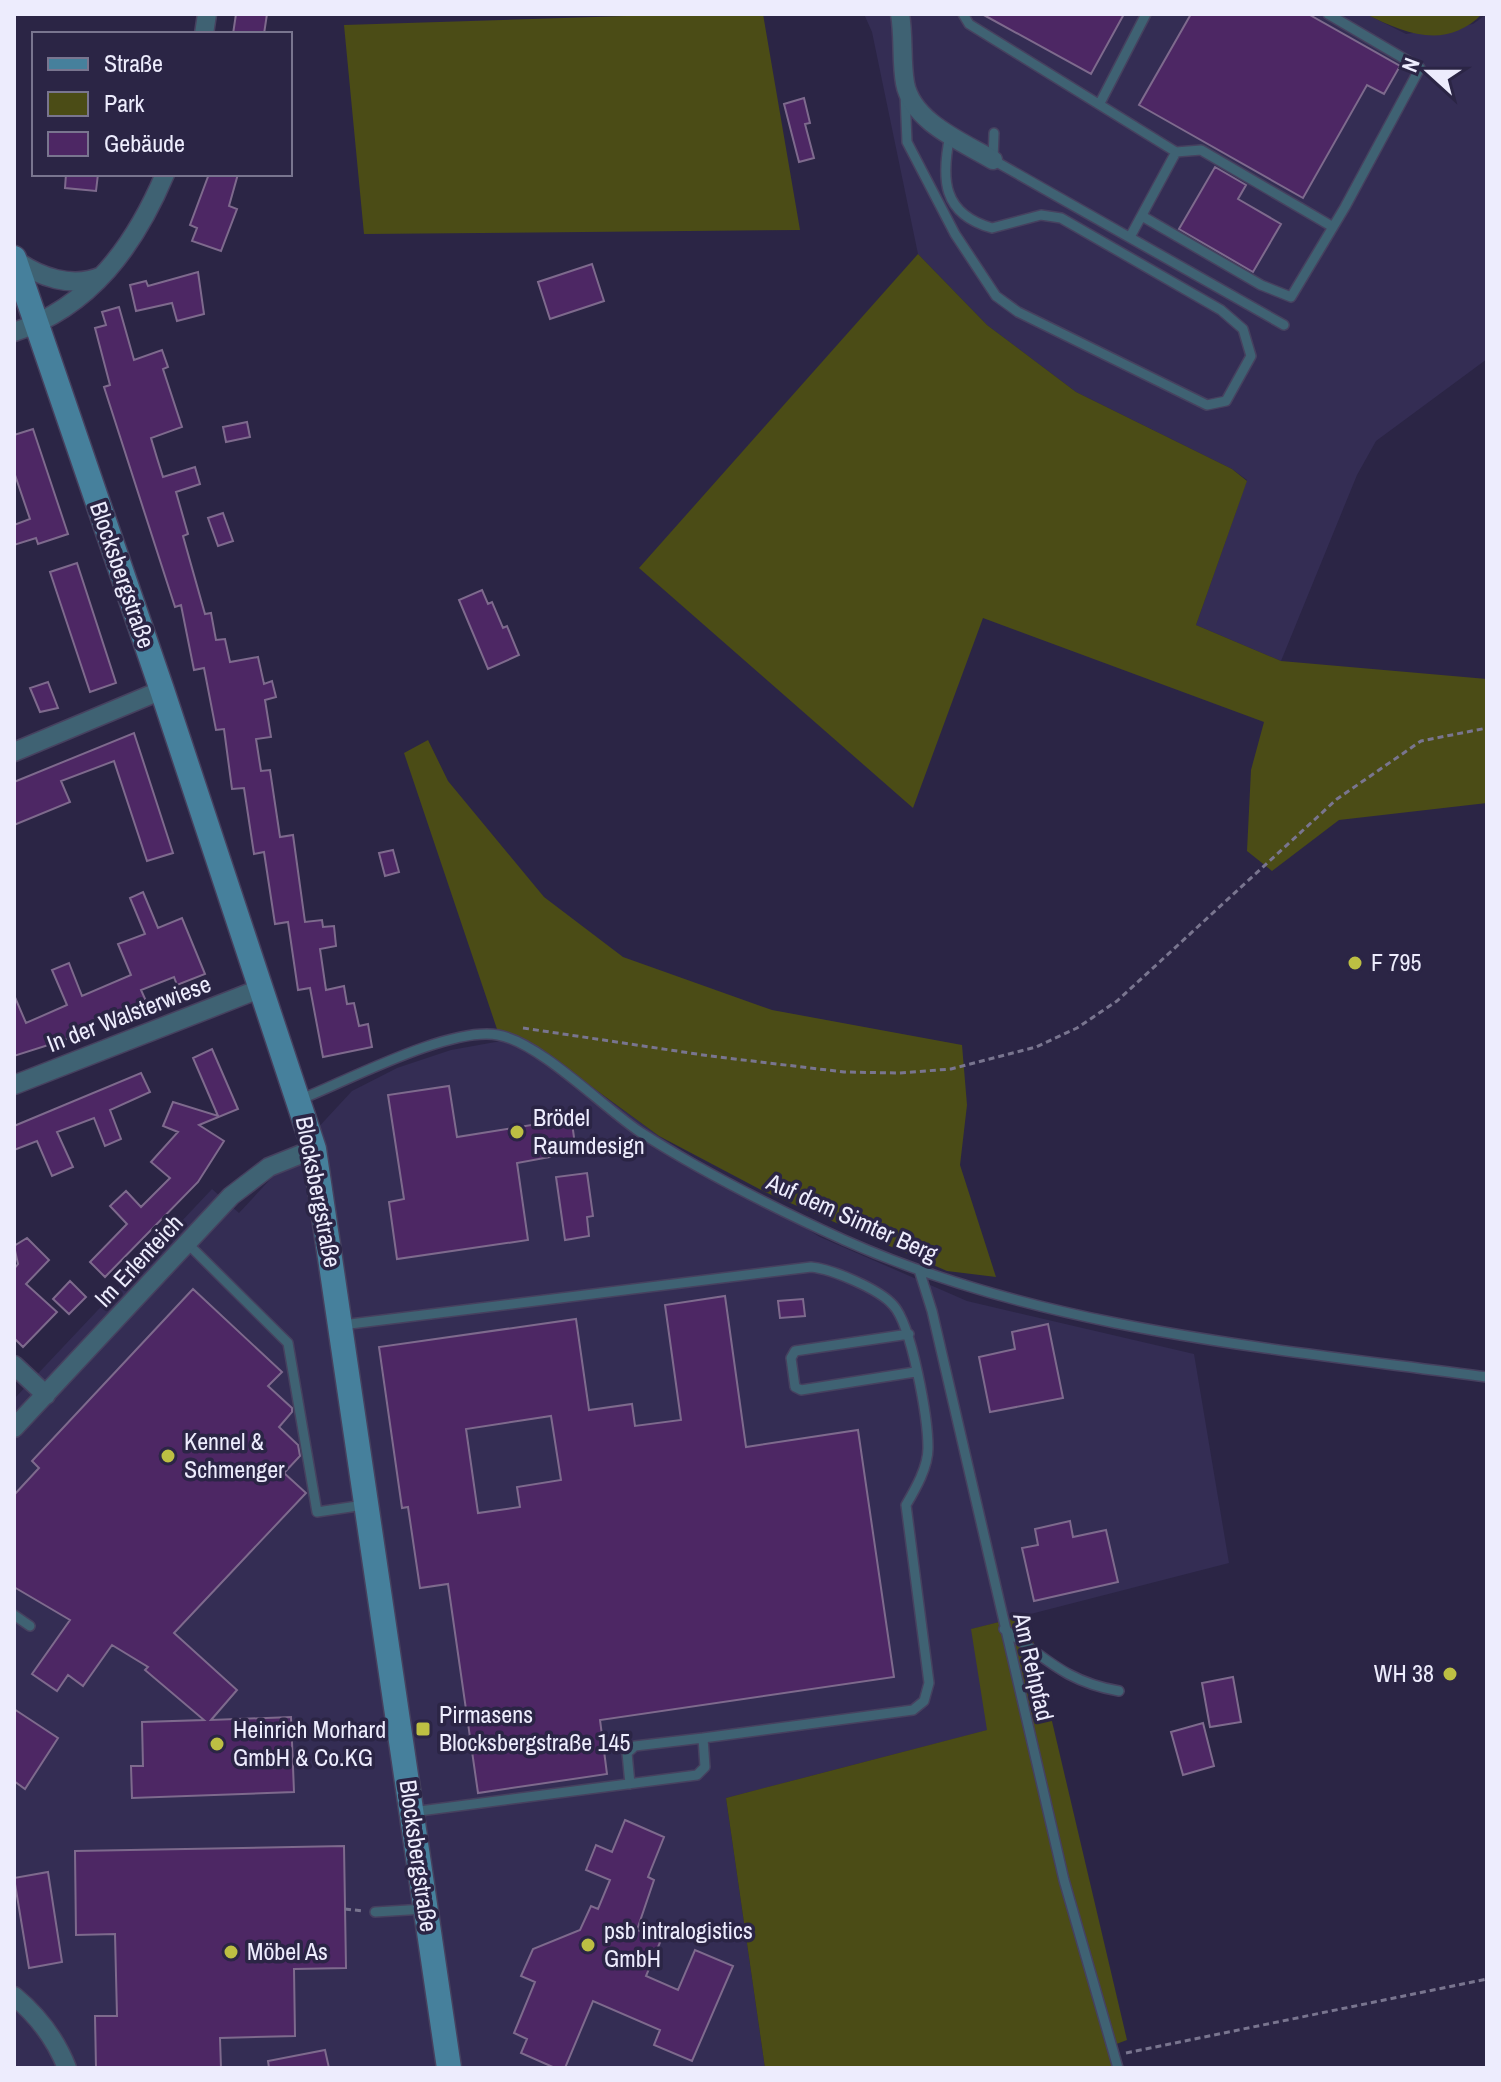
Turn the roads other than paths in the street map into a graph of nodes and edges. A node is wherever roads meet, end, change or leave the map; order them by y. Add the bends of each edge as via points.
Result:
1 (900, 14) edge
2 (963, 14) edge
3 (1146, 14) edge
4 (1328, 14) edge
5 (906, 87) junction
6 (1100, 103) junction
7 (994, 133) dead end
8 (950, 134) junction
9 (1176, 152) junction
10 (993, 160) junction
11 (164, 176) edge
12 (1142, 216) junction
13 (1333, 227) junction
14 (1130, 237) junction
15 (14, 258) edge
16 (105, 275) junction
17 (1284, 325) dead end
18 (26, 328) edge
19 (162, 690) junction
20 (14, 752) edge
21 (262, 988) junction
22 (14, 1085) edge
23 (299, 1100) junction
24 (314, 1149) junction
25 (188, 1244) junction
26 (920, 1273) junction
27 (342, 1325) junction
28 (909, 1334) junction
29 (14, 1365) edge
30 (915, 1372) junction
31 (1487, 1377) edge
32 (46, 1395) junction
33 (14, 1428) edge
34 (367, 1504) junction
35 (14, 1615) edge
36 (30, 1626) dead end
37 (1004, 1629) junction
38 (1119, 1691) dead end
39 (703, 1738) junction
40 (630, 1784) junction
41 (412, 1812) junction
42 (425, 1909) junction
43 (375, 1912) dead end
44 (14, 1996) edge
45 (67, 2068) edge
46 (449, 2068) edge
47 (1118, 2068) edge

1 - 5 street
2 - 6 lane via 969,24
3 - 6 lane
4 - 13 lane via 1420,68
5 - 8 street via 916,107
5 - 8 lane via 907,142 955,234 996,296 1018,312 1207,405 1226,401 1251,356 1243,329 1221,310 1061,218 1041,215 992,228 963,215 944,180
6 - 9 lane
7 - 10 lane
8 - 10 street
9 - 12 lane
9 - 13 lane via 1201,150
10 - 14 lane
11 - 16 street via 135,234
12 - 13 lane via 1291,297
12 - 14 lane
14 - 17 lane
15 - 16 street via 69,282
15 - 18 main road, Blocksbergstraße
16 - 18 street
18 - 19 main road, Blocksbergstraße
19 - 20 street
19 - 21 main road, Blocksbergstraße
21 - 22 street, In der Walsterwiese
21 - 23 main road, Blocksbergstraße
23 - 24 main road, Blocksbergstraße
23 - 26 lane, Auf dem Simter Berg via 464,1035 512,1039 636,1129 714,1177
24 - 25 street, Im Erlenteich via 255,1176
24 - 27 main road, Blocksbergstraße
25 - 32 street, Im Erlenteich
25 - 34 lane via 288,1343 317,1512
26 - 31 lane, Auf dem Simter Berg via 1136,1326
26 - 37 lane, Am Rehpfad
27 - 28 lane via 811,1267 830,1268 893,1305
27 - 34 main road, Blocksbergstraße
28 - 30 lane
28 - 30 lane via 795,1351 795,1387
29 - 32 street
30 - 39 lane via 928,1450 906,1505 929,1683 924,1701 913,1710
32 - 33 street, Im Erlenteich
34 - 41 main road, Blocksbergstraße
35 - 36 lane
37 - 38 lane via 1066,1676
37 - 47 lane, Am Rehpfad via 1064,1880
39 - 40 lane via 705,1767 697,1775
39 - 40 lane via 635,1746 627,1753
40 - 41 lane
41 - 42 main road, Blocksbergstraße
42 - 43 lane
42 - 46 main road, Blocksbergstraße
44 - 45 street via 45,2029

